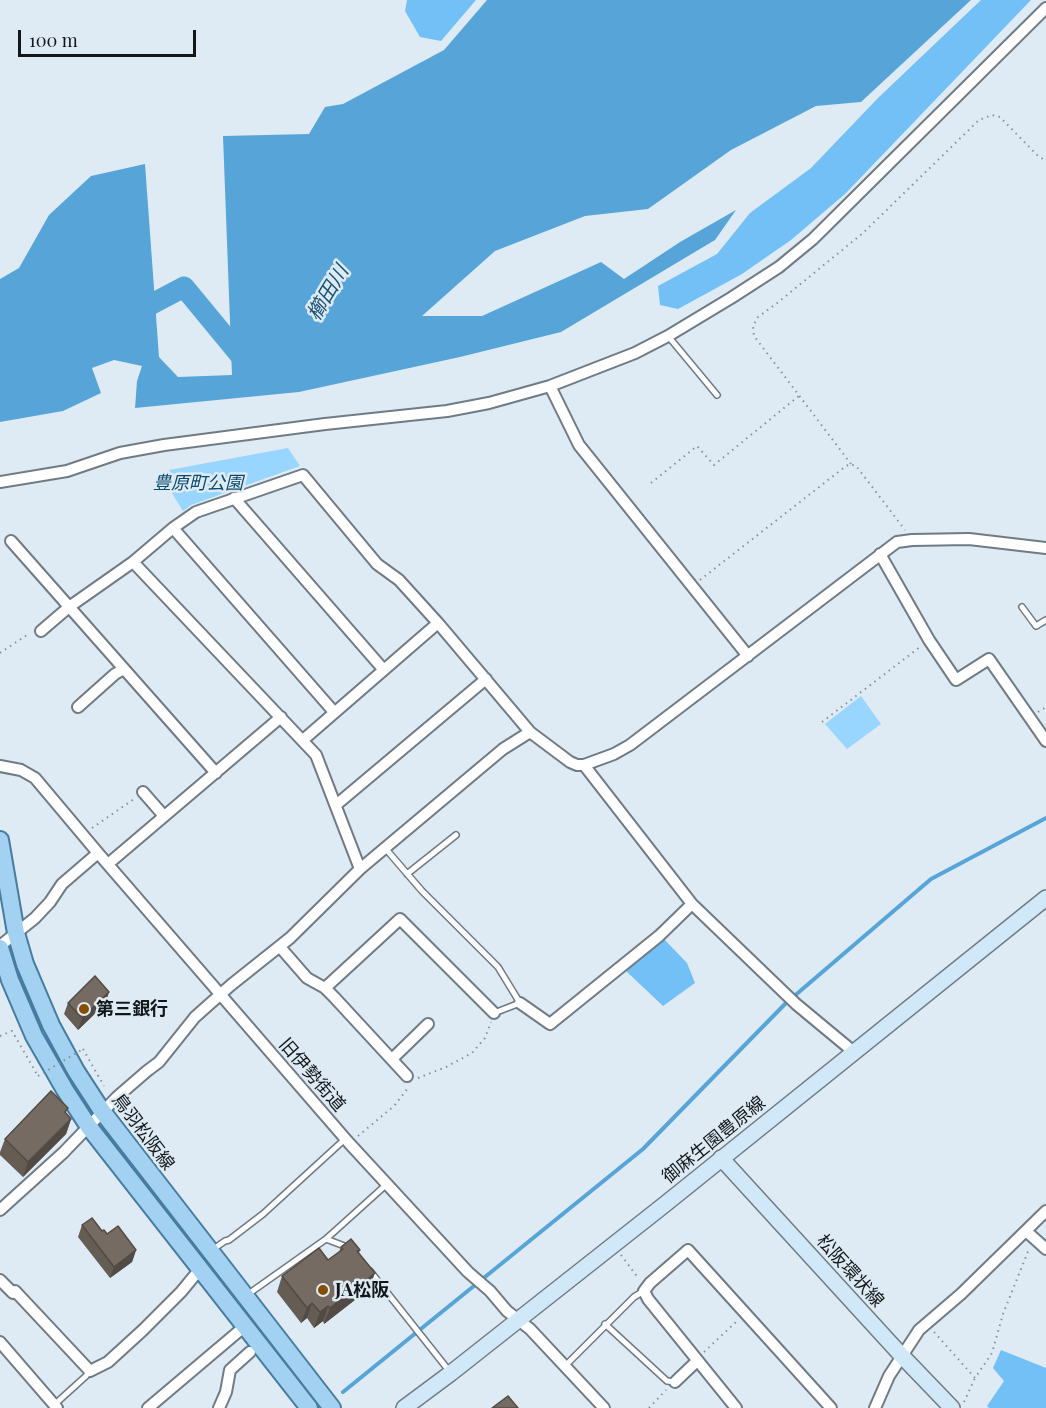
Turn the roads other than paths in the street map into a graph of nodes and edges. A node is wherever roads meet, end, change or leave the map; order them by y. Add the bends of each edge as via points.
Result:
1 (1046, 8) edge
2 (668, 336) junction
3 (550, 386) junction
4 (717, 395) dead end
5 (0, 482) edge
6 (234, 498) junction
7 (173, 528) junction
8 (11, 541) dead end
9 (1046, 548) edge
10 (880, 554) junction
11 (133, 562) junction
12 (69, 607) junction
13 (1022, 607) dead end
14 (1046, 620) edge
15 (438, 623) junction
16 (41, 631) road end
17 (748, 656) junction
18 (124, 669) junction
19 (383, 669) junction
20 (486, 679) junction
21 (78, 707) dead end
22 (334, 712) junction
23 (281, 717) junction
24 (530, 732) junction
25 (303, 741) junction
26 (1046, 741) edge
27 (584, 765) junction
28 (0, 766) edge
29 (216, 773) junction
30 (143, 792) road end
31 (336, 805) junction
32 (164, 816) junction
33 (456, 835) dead end
34 (0, 840) edge
35 (385, 848) junction
36 (98, 854) junction
37 (108, 864) junction
38 (360, 869) junction
39 (406, 874) junction
40 (1046, 898) edge
41 (692, 904) junction
42 (16, 933) junction
43 (0, 947) edge
44 (280, 947) junction
45 (325, 988) junction
46 (221, 994) junction
47 (520, 1003) junction
48 (494, 1013) joint
49 (428, 1024) dead end
50 (855, 1053) junction
51 (392, 1059) junction
52 (407, 1076) dead end
53 (102, 1111) junction
54 (89, 1127) junction
55 (347, 1141) junction
56 (721, 1158) junction
57 (387, 1184) junction
58 (0, 1210) edge
59 (1046, 1212) edge
60 (1029, 1234) junction
61 (326, 1239) junction
62 (1046, 1249) edge
63 (210, 1251) junction
64 (355, 1254) edge
65 (363, 1263) edge
66 (200, 1269) junction
67 (0, 1280) edge
68 (645, 1289) junction
69 (245, 1296) junction
70 (519, 1319) junction
71 (605, 1324) junction
72 (245, 1326) junction
73 (0, 1342) edge
74 (250, 1352) dead end
75 (902, 1356) junction
76 (697, 1361) junction
77 (565, 1366) junction
78 (90, 1371) junction
79 (451, 1373) junction
80 (673, 1382) joint
81 (958, 1405) edge
82 (54, 1406) edge
83 (148, 1408) edge
84 (219, 1408) edge
85 (309, 1408) edge
86 (332, 1408) edge
87 (404, 1408) edge
88 (604, 1408) edge
89 (736, 1408) edge
90 (831, 1408) edge
91 (875, 1408) edge

1 - 2 street via 813,239 779,267
2 - 3 street
2 - 4 lane
3 - 5 street via 447,411 164,445 120,453 67,471
3 - 17 street via 579,445
6 - 7 street via 196,512
6 - 15 street via 303,475 377,564 399,580
6 - 19 street
7 - 11 street
7 - 22 street
8 - 12 street
9 - 10 street via 969,539 912,540 897,542
10 - 17 street
10 - 26 street via 928,640 956,680 989,659
11 - 12 street
11 - 23 street
12 - 16 street
12 - 18 street
13 - 14 lane via 1036,626
15 - 19 street
15 - 20 street
17 - 27 street via 630,745
18 - 21 street
18 - 29 street
19 - 22 street
20 - 24 street
20 - 31 street
22 - 25 street
23 - 25 street
23 - 29 street
24 - 27 street via 570,762
24 - 35 street via 503,749
25 - 31 street via 316,755
27 - 41 street
28 - 36 street, 旧伊勢街道 via 21,770 35,778
29 - 32 street
30 - 32 street
31 - 38 street
32 - 37 street
33 - 39 lane
34 - 42 main road, 鳥羽松阪線
35 - 38 street
35 - 39 lane
36 - 37 street, 旧伊勢街道
36 - 42 street via 62,884 42,911
37 - 46 street, 旧伊勢街道
38 - 44 street
39 - 47 lane via 498,967
40 - 50 main road, 御麻生園豊原線
41 - 47 street via 659,936 550,1024
41 - 50 street via 796,1004
42 - 43 street
42 - 53 main road, 鳥羽松阪線 via 51,1025
43 - 54 main road via 34,1036
44 - 45 street via 307,978
44 - 46 street
45 - 48 street via 400,919
45 - 51 street
46 - 53 street via 195,1017 159,1062
46 - 55 street, 旧伊勢街道
47 - 48 lane
49 - 51 street
50 - 56 main road, 御麻生園豊原線
51 - 52 street
53 - 54 street
53 - 63 main road, 鳥羽松阪線
54 - 58 street
54 - 66 main road
55 - 57 street, 旧伊勢街道
55 - 63 lane via 263,1214
56 - 70 main road, 御麻生園豊原線
56 - 75 main road, 松阪環状線
57 - 61 lane
57 - 70 street, 旧伊勢街道 via 468,1272
59 - 60 street
60 - 62 street
60 - 75 street via 919,1330
61 - 64 lane via 347,1246
61 - 69 lane
63 - 69 main road, 鳥羽松阪線
65 - 79 lane
66 - 72 main road
66 - 78 street via 143,1330 108,1362
67 - 78 street
68 - 71 lane
68 - 76 street via 648,1299
68 - 90 street via 688,1250
69 - 86 main road, 鳥羽松阪線
70 - 77 street, 旧伊勢街道
70 - 79 main road, 御麻生園豊原線
71 - 77 lane
71 - 80 lane
72 - 83 street
72 - 85 main road
73 - 82 street
74 - 84 street via 230,1370
75 - 81 main road, 松阪環状線
75 - 91 street
76 - 80 street
76 - 89 street
77 - 88 street, 旧伊勢街道
78 - 82 lane
79 - 87 main road, 御麻生園豊原線

